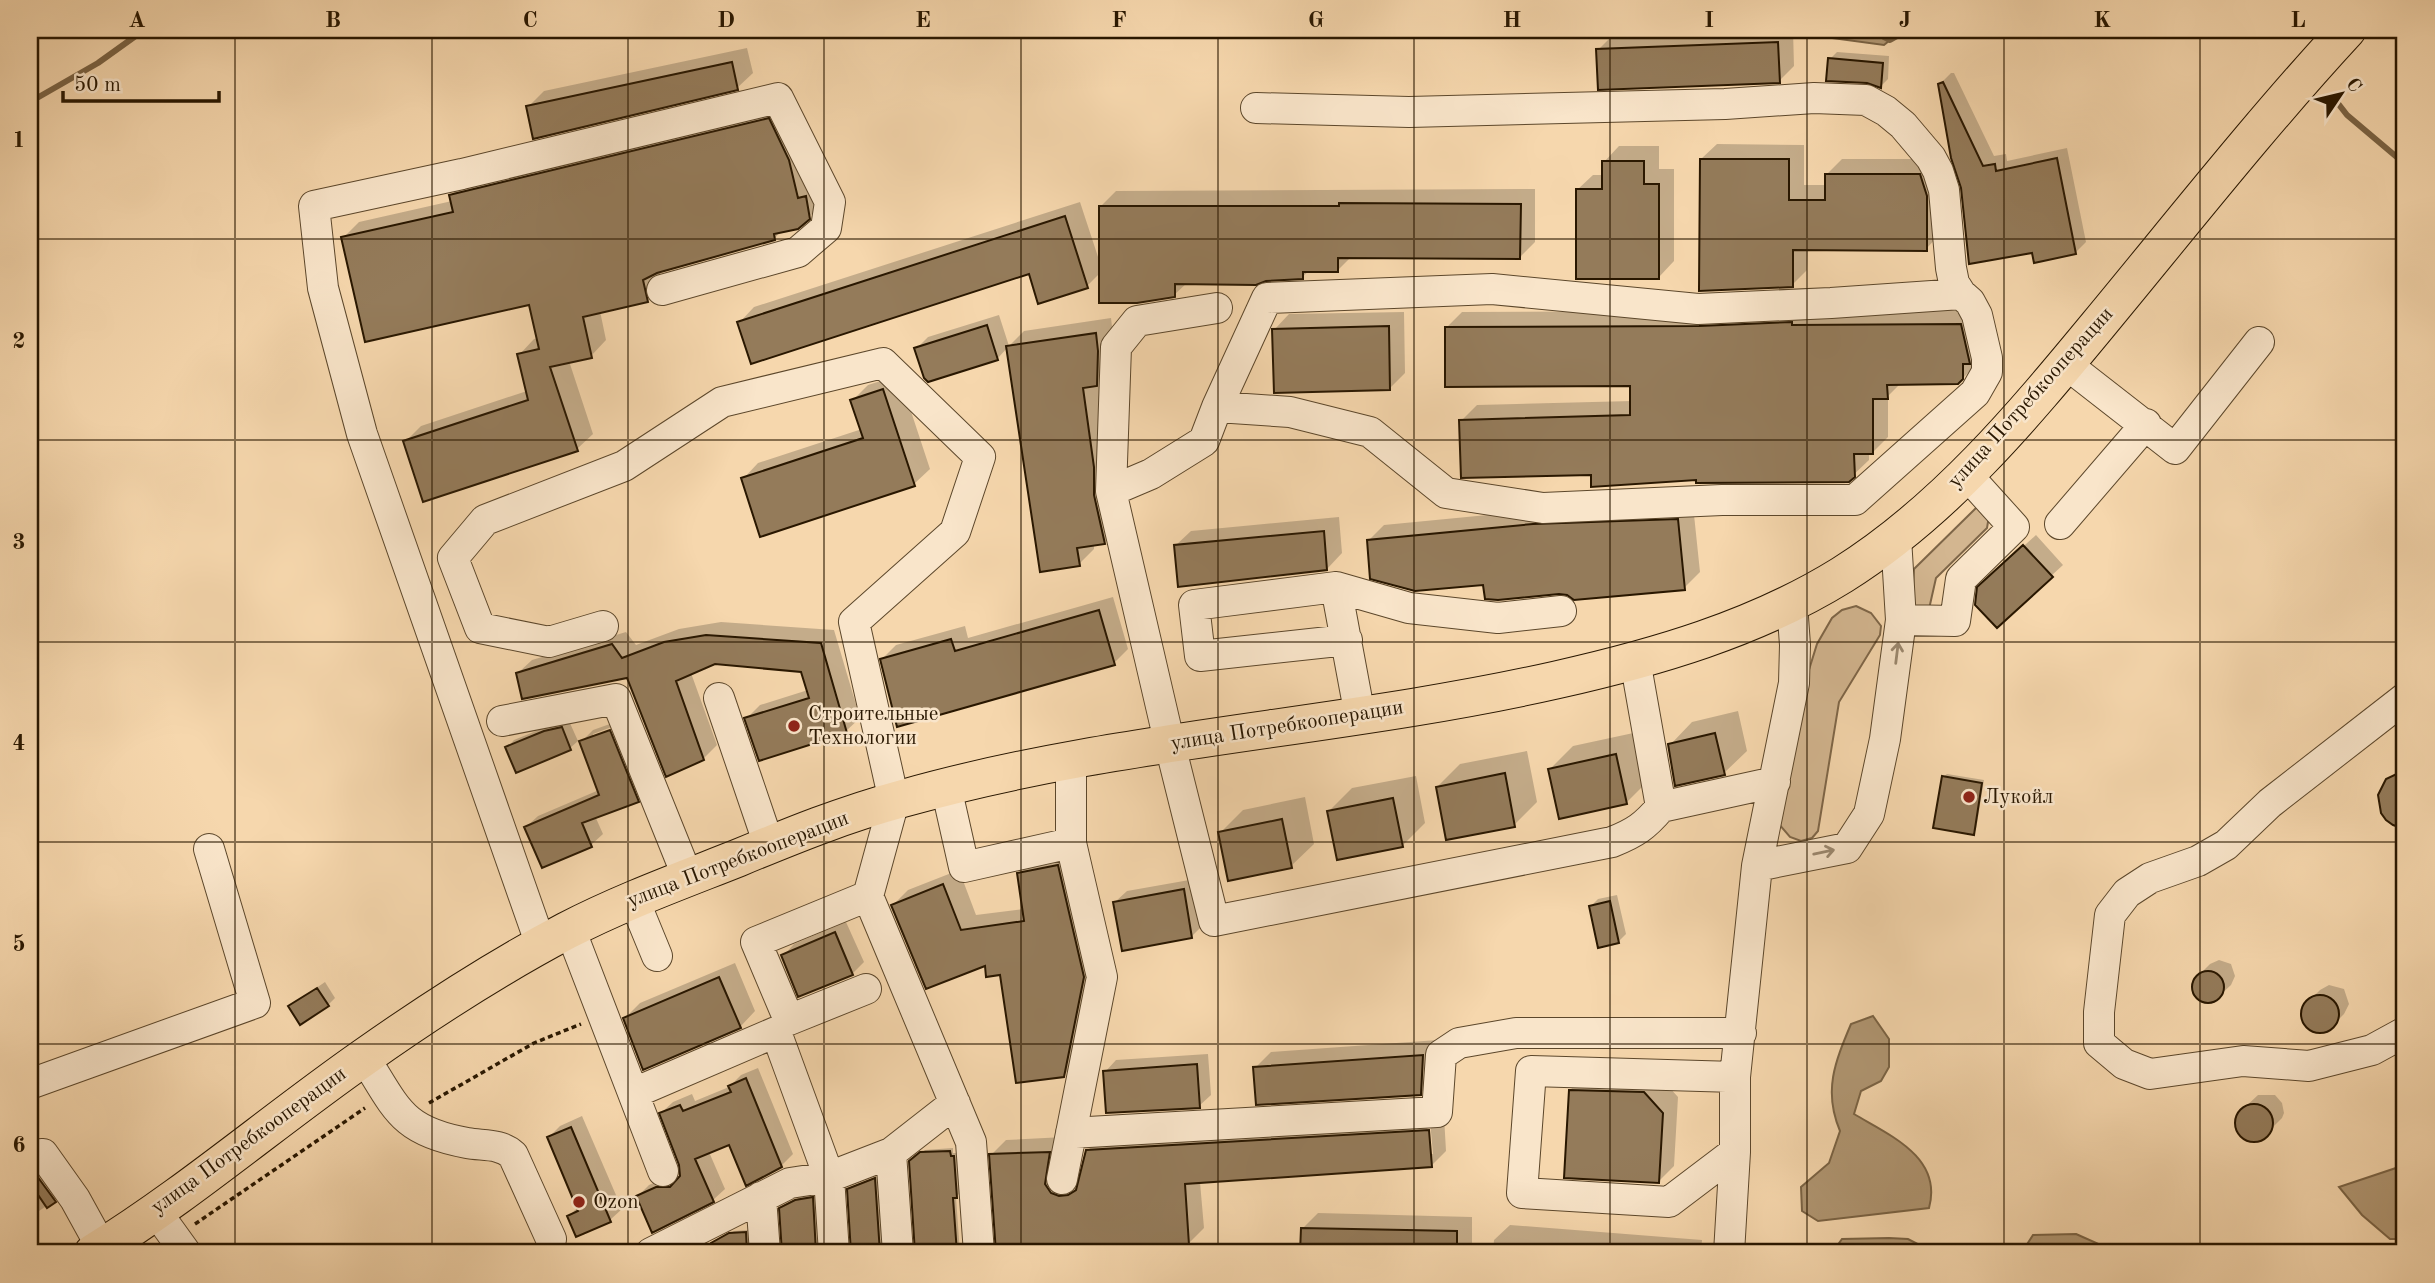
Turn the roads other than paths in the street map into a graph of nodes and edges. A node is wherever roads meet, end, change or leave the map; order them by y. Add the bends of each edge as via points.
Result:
1 (2347, 30) edge
2 (1256, 108) dead end
3 (662, 290) dead end
4 (1961, 294) junction
5 (1217, 308) dead end
6 (2259, 342) dead end
7 (2066, 364) junction
8 (1217, 407) junction
9 (2146, 424) junction
10 (1967, 475) junction
11 (1111, 491) junction
12 (2060, 524) dead end
13 (1896, 538) junction
14 (1336, 587) junction
15 (1792, 604) junction
16 (1561, 611) dead end
17 (1901, 620) junction
18 (603, 626) dead end
19 (1347, 640) junction
20 (1635, 660) junction
21 (719, 698) dead end
22 (2405, 698) edge
23 (1360, 716) junction
24 (502, 721) dead end
25 (1170, 744) junction
26 (1071, 761) junction
27 (1775, 782) junction
28 (946, 787) junction
29 (894, 801) junction
30 (1661, 807) junction
31 (1071, 843) junction
32 (769, 845) junction
33 (209, 849) dead end
34 (1757, 866) junction
35 (688, 877) junction
36 (868, 896) junction
37 (634, 900) junction
38 (556, 937) junction
39 (657, 956) dead end
40 (866, 989) dead end
41 (2405, 1032) edge
42 (1741, 1033) junction
43 (364, 1057) junction
44 (1735, 1077) junction
45 (30, 1084) edge
46 (634, 1093) junction
47 (954, 1102) junction
48 (1071, 1133) junction
49 (1735, 1152) junction
50 (891, 1153) junction
51 (30, 1155) edge
52 (663, 1171) dead end
53 (829, 1177) junction
54 (1062, 1179) dead end
55 (761, 1198) junction
56 (172, 1234) edge
57 (551, 1239) dead end
58 (696, 1242) edge
59 (98, 1251) edge
60 (651, 1253) edge
61 (765, 1253) edge
62 (834, 1253) edge
63 (898, 1253) edge
64 (979, 1253) edge
65 (1729, 1253) edge

1 - 7 main road, улица Потребкооперации
2 - 4 street via 1409,112 1866,100 1902,125 1938,171 1951,268
3 - 38 street via 798,252 826,228 830,202 778,98 314,206 323,288 362,434
4 - 8 street via 1698,309 1492,289 1267,298
4 - 8 street via 1978,315 1987,372 1975,393 1855,500 1544,508 1446,493 1370,432 1290,412
5 - 11 street via 1137,321 1116,347
6 - 9 street via 2175,449
7 - 9 street
7 - 10 main road, улица Потребкооперации
8 - 11 street via 1204,441 1152,474
9 - 12 street
10 - 13 main road, улица Потребкооперации
10 - 17 street via 2014,527 1961,579 1955,621
11 - 25 street
13 - 15 main road, улица Потребкооперации
13 - 17 street
14 - 16 street via 1409,608 1498,618
14 - 19 street
14 - 19 street via 1194,605 1200,656
15 - 20 main road, улица Потребкооперации
15 - 27 street via 1794,683
34 -> 17 street via 1847,848 1869,814 1885,739
18 - 29 street via 549,642 480,628 453,558 485,520 624,466 722,402 883,363 980,457 956,531 854,622
19 - 23 street
20 - 23 main road, улица Потребкооперации via 1477,696
20 - 30 street
21 - 32 street
22 - 41 street via 2270,803 2226,845 2127,893 2110,915 2099,1043 2124,1064 2150,1074 2243,1061 2309,1066 2372,1050
23 - 25 main road, улица Потребкооперации
24 - 35 street via 616,699
25 - 26 main road, улица Потребкооперации
25 - 30 street via 1214,921 1612,842 1635,833
26 - 28 main road, улица Потребкооперации
26 - 31 street
27 - 30 street
27 - 34 street
28 - 29 main road, улица Потребкооперации
28 - 31 street via 964,866
29 - 32 main road, улица Потребкооперации
29 - 36 street
31 - 48 street via 1102,977
32 - 35 main road, улица Потребкооперации
33 - 45 street via 255,1003
34 - 42 street
35 - 37 main road, улица Потребкооперации
36 - 40 street via 756,942 789,1020
36 - 47 street
37 - 38 main road, улица Потребкооперации
37 - 39 street
38 - 43 main road, улица Потребкооперации
38 - 46 street via 603,1015
42 - 44 street
42 - 48 street via 1516,1033 1459,1043 1441,1055 1437,1112
43 - 56 main road, улица Потребкооперации
43 - 57 street via 403,1118 424,1132 505,1148 513,1155
44 - 49 street
44 - 49 street via 1531,1071 1522,1193 1669,1202
46 - 52 street
46 - 53 street via 776,1032
47 - 50 street
47 - 64 street via 971,1142
48 - 54 street
49 - 65 street
50 - 53 street
50 - 63 street
51 - 59 street via 43,1154 75,1199
53 - 55 street via 790,1183
53 - 62 street
55 - 58 street
55 - 61 street
56 - 59 main road, улица Потребкооперации
58 - 60 street

